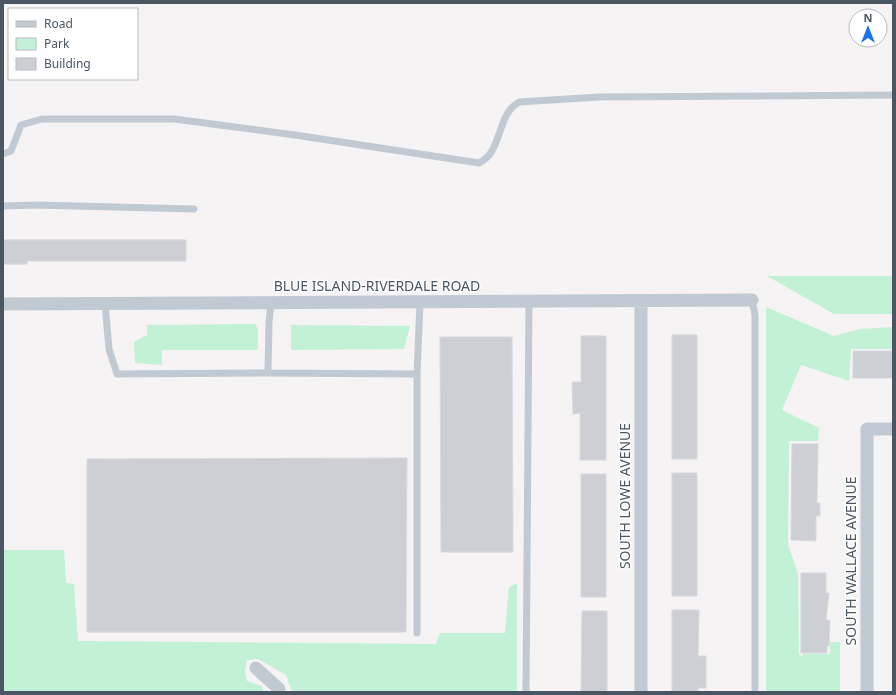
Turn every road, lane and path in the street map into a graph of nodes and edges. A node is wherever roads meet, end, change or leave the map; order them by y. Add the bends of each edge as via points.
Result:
1 (893, 95) edge
2 (3, 154) edge
3 (3, 206) edge
4 (194, 209) dead end
5 (752, 300) joint
6 (529, 301) junction
7 (641, 301) junction
8 (420, 302) junction
9 (271, 303) junction
10 (3, 304) edge
11 (105, 304) junction
12 (268, 373) junction
13 (417, 374) junction
14 (893, 429) edge
15 (417, 633) dead end
16 (256, 668) dead end
17 (279, 692) edge
18 (526, 692) edge
19 (641, 692) edge
20 (755, 692) edge
21 (867, 692) edge

1 - 2 lane via 599,97 519,102 509,111 487,160 479,163 174,119 31,120 20,125 11,151
3 - 4 lane via 36,204
5 - 7 street, BLUE ISLAND-RIVERDALE ROAD
5 - 20 lane
6 - 7 street, BLUE ISLAND-RIVERDALE ROAD
6 - 8 street, BLUE ISLAND-RIVERDALE ROAD
6 - 18 lane
7 - 19 street, SOUTH LOWE AVENUE
8 - 9 street, BLUE ISLAND-RIVERDALE ROAD
8 - 13 lane
9 - 11 street, BLUE ISLAND-RIVERDALE ROAD
9 - 12 lane
10 - 11 street, BLUE ISLAND-RIVERDALE ROAD
11 - 12 lane via 109,349 117,374
12 - 13 lane
13 - 15 lane
14 - 21 street, SOUTH WALLACE AVENUE via 866,429
16 - 17 street via 279,689

